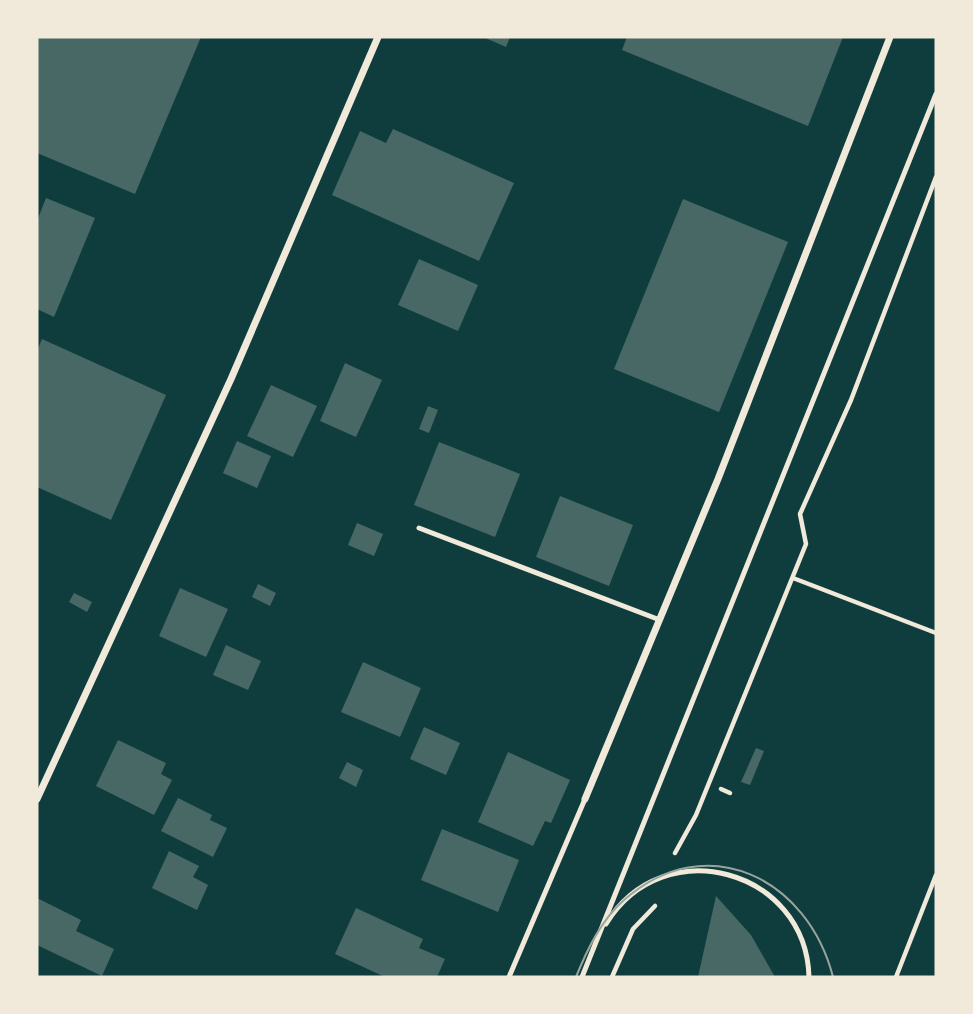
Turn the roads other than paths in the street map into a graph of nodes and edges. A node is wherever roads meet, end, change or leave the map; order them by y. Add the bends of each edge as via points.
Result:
1 (378, 37) edge
2 (890, 37) edge
3 (936, 94) edge
4 (419, 528) dead end
5 (660, 620) junction
6 (37, 799) edge
7 (585, 799) joint
8 (593, 950) junction
9 (509, 977) edge
10 (582, 977) edge
11 (809, 977) edge

1 - 6 street via 231,379
2 - 5 street
3 - 8 lane
4 - 5 lane
5 - 7 street
7 - 9 lane
8 - 10 lane
8 - 11 lane via 615,909 650,881 699,869 745,882 773,896 798,928 809,958

